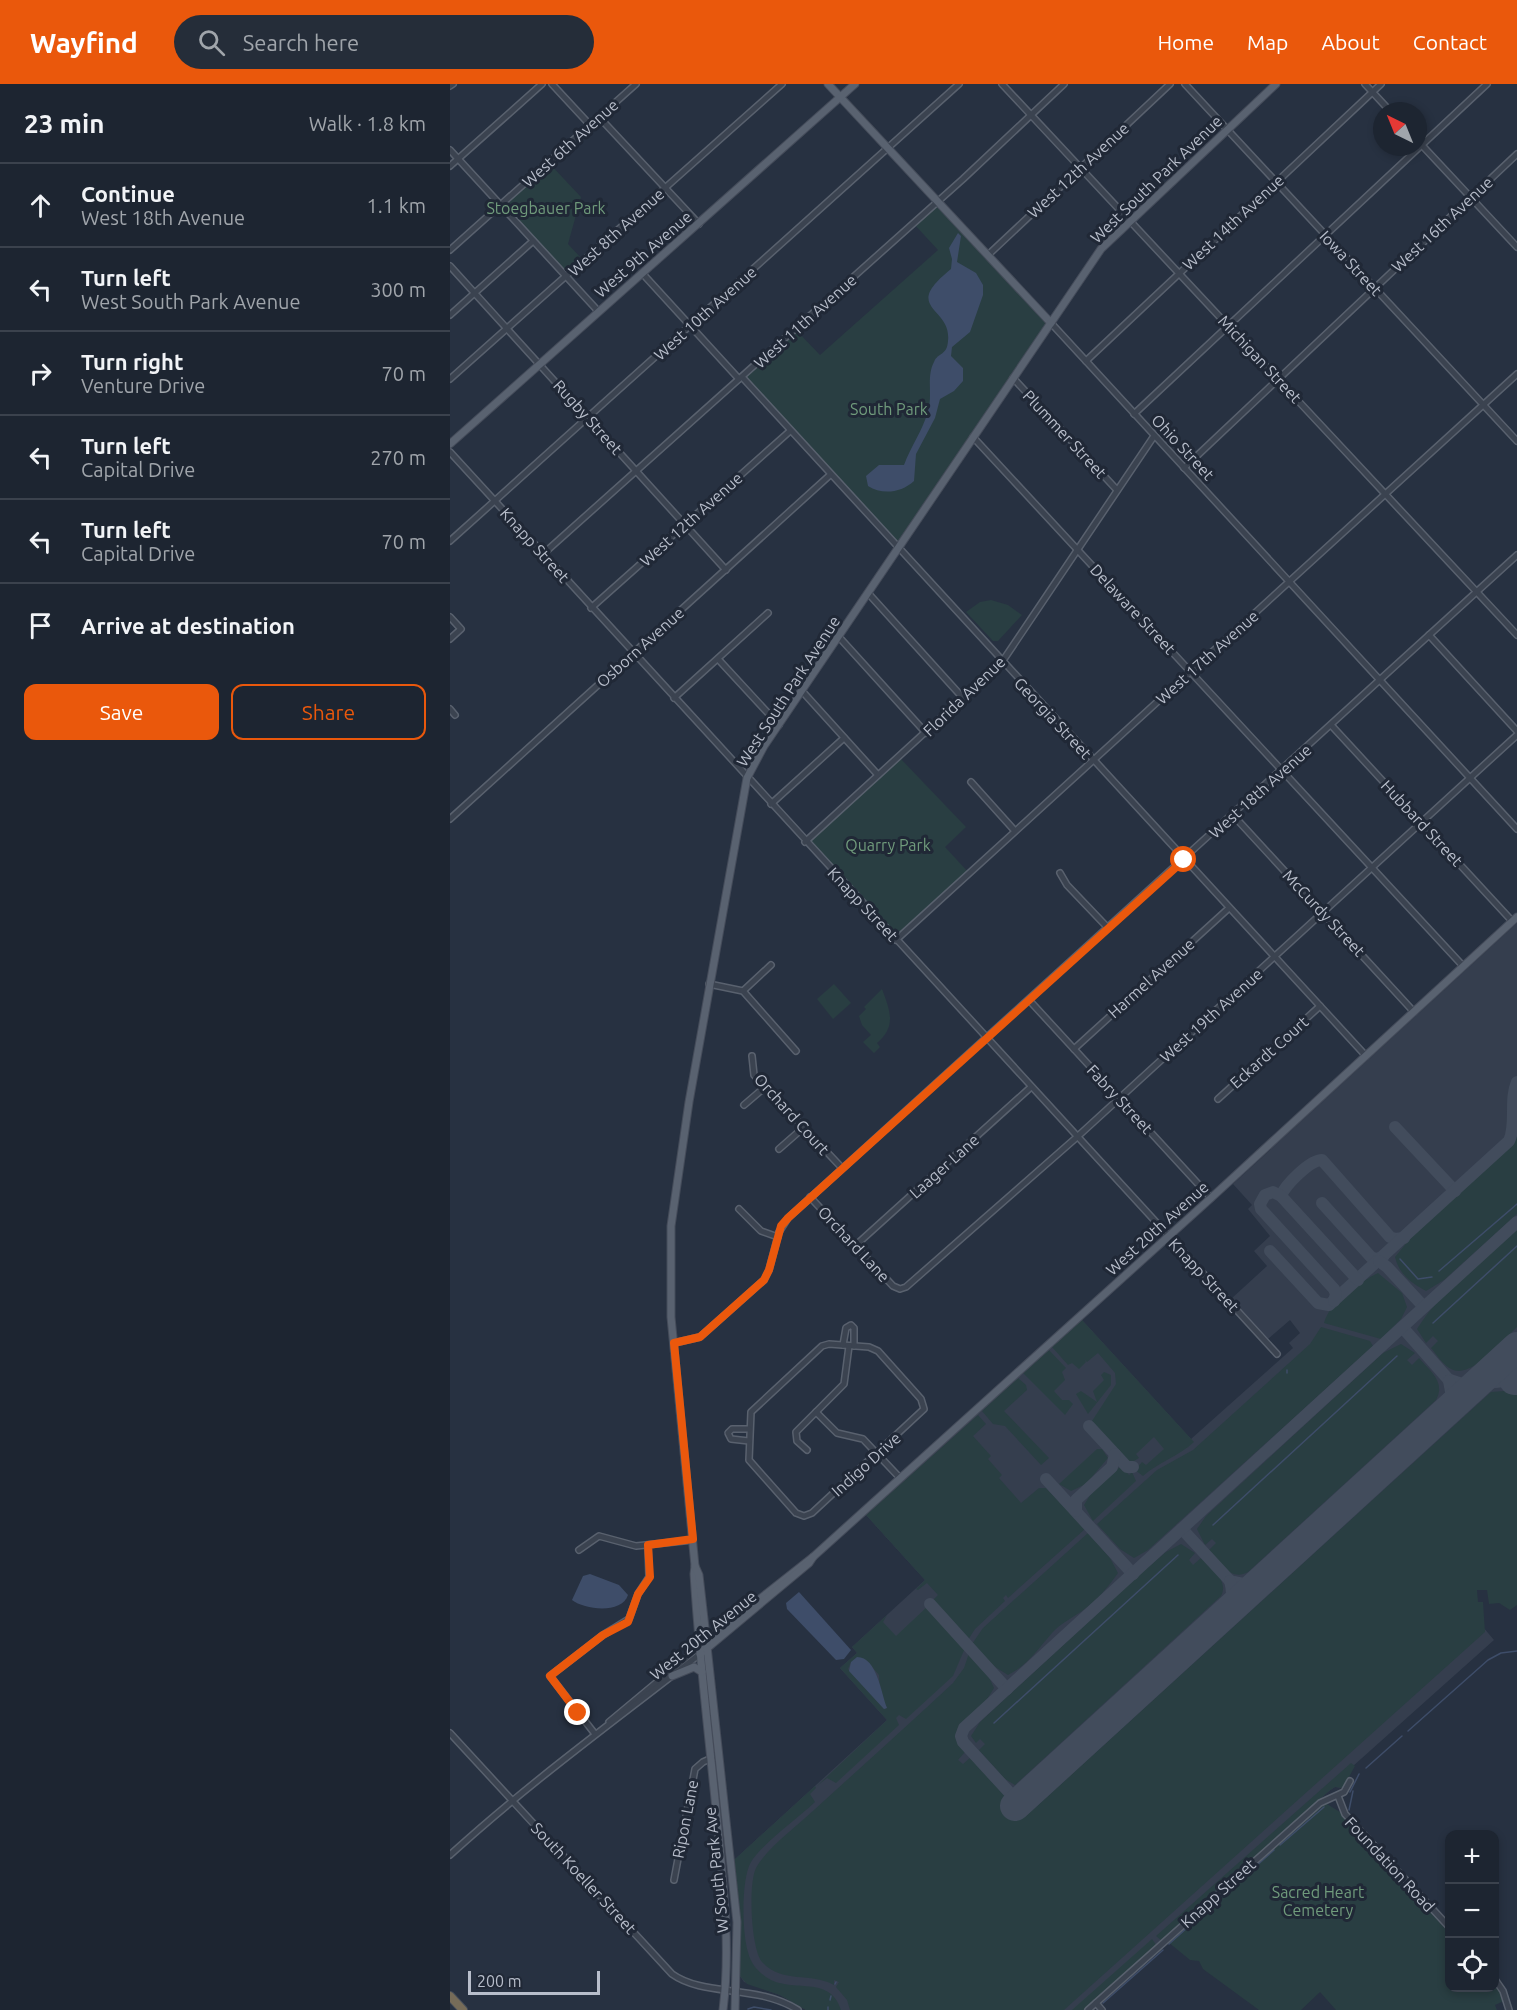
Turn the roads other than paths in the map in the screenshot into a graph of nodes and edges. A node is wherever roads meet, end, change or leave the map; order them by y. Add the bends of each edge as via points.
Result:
1 (542, 84) edge
2 (552, 84) edge
3 (636, 84) edge
4 (782, 84) edge
5 (828, 84) edge
6 (855, 84) edge
7 (959, 84) edge
8 (1002, 84) edge
9 (1064, 84) edge
10 (1170, 84) edge
11 (1185, 84) edge
12 (1276, 84) edge
13 (1365, 84) edge
14 (1381, 84) edge
15 (1487, 84) edge
16 (1372, 92) junction
17 (840, 97) junction
18 (1381, 102) edge
19 (1031, 115) junction
20 (599, 117) junction
21 (590, 125) junction
22 (1227, 130) junction
23 (1427, 137) edge
24 (888, 149) junction
25 (450, 150) edge
26 (1427, 150) edge
27 (1407, 156) edge
28 (1516, 156) edge
29 (458, 159) junction
30 (450, 166) edge
31 (1080, 168) junction
32 (1276, 182) junction
33 (665, 188) junction
34 (1471, 197) junction
35 (938, 202) junction
36 (500, 205) junction
37 (1130, 220) junction
38 (699, 224) junction
39 (1325, 236) junction
40 (533, 241) junction
41 (1517, 247) edge
42 (450, 250) edge
43 (988, 255) junction
44 (450, 266) edge
45 (642, 273) junction
46 (1179, 273) junction
47 (566, 276) junction
48 (1374, 288) junction
49 (474, 293) junction
50 (598, 311) junction
51 (450, 315) edge
52 (1051, 323) junction
53 (690, 326) junction
54 (1229, 326) junction
55 (507, 329) junction
56 (1086, 361) junction
57 (540, 364) junction
58 (1517, 374) edge
59 (741, 378) junction
60 (1013, 378) junction
61 (1278, 378) junction
62 (450, 379) edge
63 (1483, 405) junction
64 (1134, 414) junction
65 (588, 417) junction
66 (790, 431) junction
67 (1154, 436) junction
68 (973, 437) junction
69 (1517, 441) edge
70 (450, 444) edge
71 (450, 453) edge
72 (1184, 468) junction
73 (636, 471) junction
74 (830, 475) junction
75 (1117, 490) junction
76 (1385, 494) junction
77 (494, 501) junction
78 (685, 524) junction
79 (450, 541) edge
80 (1078, 549) junction
81 (897, 550) junction
82 (542, 555) junction
83 (1517, 555) edge
84 (726, 570) junction
85 (1290, 581) junction
86 (1477, 592) junction
87 (868, 593) junction
88 (591, 608) junction
89 (768, 613) dead end
90 (450, 617) edge
91 (1429, 635) junction
92 (1517, 635) edge
93 (839, 637) junction
94 (450, 639) edge
95 (633, 653) junction
96 (718, 659) junction
97 (1002, 662) junction
98 (1191, 672) junction
99 (1381, 681) junction
100 (802, 692) junction
101 (674, 698) junction
102 (963, 698) junction
103 (450, 709) edge
104 (455, 715) dead end
105 (779, 725) junction
106 (1332, 725) junction
107 (926, 733) junction
108 (1517, 733) edge
109 (844, 738) junction
110 (1093, 761) junction
111 (1282, 770) junction
112 (878, 776) junction
113 (747, 778) junction
114 (1470, 778) junction
115 (971, 783) dead end
116 (771, 804) junction
117 (1233, 815) junction
118 (450, 819) edge
119 (1422, 823) junction
120 (1517, 829) edge
121 (1015, 831) junction
122 (806, 842) junction
123 (1184, 860) junction
124 (1372, 868) junction
125 (1060, 873) dead end
126 (1229, 908) junction
127 (1323, 913) junction
128 (1514, 919) edge
129 (1107, 928) junction
130 (896, 940) junction
131 (1274, 957) junction
132 (771, 965) dead end
133 (1463, 966) junction
134 (709, 984) junction
135 (743, 991) junction
136 (1029, 1000) junction
137 (1320, 1006) junction
138 (1414, 1012) junction
139 (986, 1039) junction
140 (1074, 1048) junction
141 (796, 1051) dead end
142 (752, 1056) dead end
143 (1365, 1056) junction
144 (765, 1087) junction
145 (1031, 1087) junction
146 (1119, 1098) junction
147 (1218, 1099) dead end
148 (744, 1105) dead end
149 (803, 1128) junction
150 (1077, 1137) junction
151 (779, 1149) dead end
152 (842, 1168) junction
153 (810, 1197) junction
154 (1211, 1198) junction
155 (739, 1209) dead end
156 (778, 1237) junction
157 (1168, 1237) junction
158 (855, 1245) junction
159 (900, 1289) joint
160 (674, 1343) junction
161 (849, 1346) junction
162 (1277, 1354) dead end
163 (816, 1412) junction
164 (749, 1429) junction
165 (749, 1441) junction
166 (807, 1450) dead end
167 (878, 1454) junction
168 (900, 1478) junction
169 (693, 1539) junction
170 (648, 1545) junction
171 (579, 1550) dead end
172 (813, 1557) junction
173 (696, 1566) junction
174 (704, 1619) junction
175 (723, 1628) junction
176 (707, 1645) junction
177 (700, 1650) junction
178 (702, 1672) junction
179 (672, 1676) junction
180 (604, 1728) junction
181 (712, 1729) junction
182 (450, 1733) edge
183 (595, 1734) junction
184 (715, 1758) junction
185 (1350, 1781) dead end
186 (1338, 1796) junction
187 (511, 1800) junction
188 (450, 1855) edge
189 (674, 1880) dead end
190 (1445, 1924) edge
191 (1499, 1985) edge
192 (726, 1988) junction
193 (736, 1990) junction
194 (450, 1996) edge
195 (1096, 2003) junction
196 (461, 2008) edge
197 (723, 2010) edge
198 (735, 2010) edge
199 (798, 2010) edge
200 (1088, 2010) edge
201 (1102, 2010) edge
202 (1509, 2010) edge

1 - 29 street
2 - 21 street
3 - 20 street, West 6th Avenue
4 - 33 street, West 8th Avenue
5 - 17 main road, Ohio Street
6 - 17 main road, West 9th Avenue
7 - 24 street, West 10th Avenue
8 - 19 street, Michigan Street
9 - 19 street, West 11th Avenue
10 - 31 street, West 12th Avenue
11 - 22 street, Iowa Street
12 - 22 main road, West South Park Avenue
13 - 16 street
14 - 16 street, West 14th Avenue
15 - 23 street
16 - 18 street
16 - 32 street, West 14th Avenue
17 - 24 main road, Ohio Street
17 - 38 main road, West 9th Avenue
19 - 31 street, Michigan Street
19 - 35 street, West 11th Avenue
20 - 21 street, West 6th Avenue
20 - 33 street
21 - 36 street, West 6th Avenue
22 - 32 street, Iowa Street
22 - 37 main road, West South Park Avenue
24 - 35 main road, Ohio Street
24 - 53 street, West 10th Avenue
25 - 29 street
26 - 34 street
27 - 39 street
28 - 34 street, West 16th Avenue
29 - 30 street
29 - 36 street
31 - 37 street, Michigan Street
31 - 43 street, West 12th Avenue
32 - 39 street, Iowa Street
32 - 46 street, West 14th Avenue
33 - 38 street
33 - 47 street, West 8th Avenue
34 - 41 street
34 - 48 street, West 16th Avenue
35 - 43 main road, Ohio Street
35 - 59 street, West 11th Avenue
36 - 40 street
36 - 42 street, West 6th Avenue
37 - 46 street, Michigan Street
37 - 52 main road, West South Park Avenue via 1105,244
38 - 45 main road, West 9th Avenue
39 - 48 street, Iowa Street
39 - 54 street
40 - 47 street
40 - 49 street
43 - 52 main road, Ohio Street
44 - 49 street, Rugby Street
45 - 50 main road, West 9th Avenue
45 - 53 street, Georgia Street
46 - 54 street, Michigan Street
46 - 56 street, West 14th Avenue
47 - 50 street
47 - 55 street, West 8th Avenue
48 - 61 street, West 16th Avenue
48 - 63 street, Iowa Street
49 - 51 street
49 - 55 street, Rugby Street
50 - 57 main road, West 9th Avenue
52 - 56 street, Ohio Street
52 - 60 main road, West South Park Avenue
53 - 59 street, Georgia Street
53 - 65 street, West 10th Avenue
54 - 61 street, Michigan Street
54 - 64 street
55 - 57 street, Rugby Street
55 - 62 street, West 8th Avenue
56 - 64 street, Ohio Street
57 - 65 street, Rugby Street
57 - 70 main road, West 9th Avenue
58 - 63 street, West 17th Avenue
59 - 66 street, Georgia Street
59 - 73 street, West 11th Avenue
60 - 68 main road, West South Park Avenue
60 - 75 street, Plummer Street
61 - 72 street, West 16th Avenue
61 - 76 street, Michigan Street
63 - 69 street, Iowa Street
63 - 76 street, West 17th Avenue
64 - 67 street, Ohio Street
65 - 73 street, Rugby Street
65 - 77 street, West 10th Avenue
66 - 74 street, Georgia Street
66 - 78 street, West 12th Avenue
67 - 72 street, Ohio Street
67 - 75 street, Florida Avenue
68 - 80 street, Delaware Street
68 - 81 main road, West South Park Avenue
71 - 77 street, Knapp Street
72 - 85 street, Ohio Street
73 - 78 street, Rugby Street
73 - 82 street, West 11th Avenue
74 - 81 street, Georgia Street
74 - 84 street, Osborn Avenue
75 - 80 street, Florida Avenue
76 - 85 street, West 17th Avenue
76 - 86 street, Michigan Street
77 - 79 street, West 10th Avenue
77 - 82 street, Knapp Street
78 - 84 street, Rugby Street
78 - 88 street, West 12th Avenue
80 - 97 street, Florida Avenue
80 - 98 street, Delaware Street
81 - 87 main road, West South Park Avenue
81 - 97 street, Georgia Street
82 - 88 street, Knapp Street
83 - 86 street, West 18th Avenue
84 - 95 street, Osborn Avenue
85 - 98 street, West 17th Avenue
85 - 99 street, Ohio Street
86 - 91 street, West 18th Avenue
86 - 92 street, Michigan Street
87 - 93 main road, West South Park Avenue
87 - 102 street
88 - 95 street, Knapp Street
89 - 96 street
90 - 94 street via 461,629
91 - 99 street, West 18th Avenue
91 - 108 street
93 - 100 main road, West South Park Avenue
93 - 107 street
95 - 101 street, Knapp Street
95 - 118 street, Osborn Avenue
96 - 101 street
96 - 105 street
97 - 102 street, Florida Avenue
97 - 110 street, Georgia Street
98 - 110 street, West 17th Avenue
98 - 111 street, Delaware Street
99 - 106 street, West 18th Avenue
99 - 114 street, Ohio Street
100 - 105 main road, West South Park Avenue
100 - 109 street
101 - 113 street, Knapp Street
102 - 107 street, Florida Avenue
103 - 104 street
105 - 113 main road, West South Park Avenue
106 - 111 street, West 18th Avenue
106 - 119 street, Hubbard Street
107 - 112 street, Florida Avenue
108 - 114 street, West 19th Avenue
109 - 112 street
109 - 116 street
110 - 121 street, West 17th Avenue
110 - 123 street, Georgia Street
111 - 117 street, West 18th Avenue
111 - 124 street, Delaware Street
112 - 122 street, Florida Avenue
113 - 116 street, Knapp Street
113 - 134 main road, West South Park Avenue
114 - 119 street, West 19th Avenue
114 - 120 street, Ohio Street
115 - 121 street
116 - 122 street, Knapp Street
117 - 123 street, West 18th Avenue
117 - 127 street, McCurdy Street
119 - 124 street, West 19th Avenue
119 - 128 street, Hubbard Street
121 - 130 street, West 17th Avenue
122 - 130 street, Knapp Street
123 - 126 street, Georgia Street
123 - 129 street, West 18th Avenue
124 - 127 street, West 19th Avenue
124 - 133 street, Delaware Street
125 - 129 street
126 - 131 street, Georgia Street
126 - 140 street, Harmel Avenue
127 - 131 street, West 19th Avenue
127 - 138 street, McCurdy Street
128 - 133 main road, West 20th Avenue
129 - 136 street, West 18th Avenue
130 - 139 street, Knapp Street
131 - 137 street, Georgia Street
131 - 146 street, West 19th Avenue
132 - 135 street
133 - 138 main road, West 20th Avenue
134 - 135 street
134 - 160 main road, West South Park Avenue via 673,1204 669,1273
135 - 141 street
136 - 139 street, West 18th Avenue
136 - 140 street, Fabry Street
137 - 143 street, Georgia Street
137 - 147 street, Eckardt Court
138 - 143 main road, West 20th Avenue
139 - 145 street, Knapp Street
139 - 152 street, West 18th Avenue
140 - 146 street, Fabry Street
142 - 144 street, Orchard Court via 752,1071
143 - 154 main road, West 20th Avenue
144 - 148 street
144 - 149 street, Orchard Court
145 - 150 street, Knapp Street
145 - 158 street, Laager Lane
146 - 150 street, West 19th Avenue
146 - 154 street, Fabry Street
149 - 151 street
149 - 152 street, Orchard Court
150 - 157 street, Knapp Street
150 - 159 street, West 19th Avenue
152 - 153 street, West 18th Avenue
153 - 156 street, West 18th Avenue via 784,1222
153 - 158 street, Orchard Lane
154 - 157 main road, West 20th Avenue
155 - 156 street via 761,1231
156 - 160 street, West 18th Avenue via 769,1270 760,1283 700,1337
157 - 162 street, Knapp Street
157 - 168 main road, West 20th Avenue
158 - 159 street, Orchard Lane
160 - 169 main road, West South Park Avenue
161 - 163 street via 844,1384
161 - 164 street, Indigo Drive via 822,1346 753,1408
161 - 167 street, Indigo Drive via 878,1351 924,1406 921,1415
163 - 166 street via 796,1432 797,1441
163 - 167 street via 837,1433 861,1437
164 - 165 street, Indigo Drive
164 - 165 street via 732,1429 728,1433 731,1438
165 - 167 street, Indigo Drive via 752,1464 796,1513 804,1516
167 - 168 street
168 - 172 main road, West 20th Avenue
169 - 170 street
169 - 173 main road, West South Park Avenue
170 - 171 street via 630,1545 599,1536
170 - 183 street via 650,1577 638,1594 628,1622 603,1635 550,1676
172 - 175 main road, West 20th Avenue
172 - 176 main road, West 20th Avenue via 774,1594
173 - 174 main road, West South Park Avenue
173 - 177 main road, West South Park Avenue
174 - 175 main road via 710,1628
174 - 176 main road, West South Park Avenue
175 - 176 main road, West 20th Avenue
176 - 177 main road, West 20th Avenue
176 - 181 main road, West South Park Avenue
177 - 178 main road, West South Park Avenue
177 - 179 street, West 20th Avenue
177 - 180 street, West 20th Avenue via 617,1713
178 - 179 main road via 694,1667
178 - 181 main road, West South Park Avenue
179 - 180 street, West 20th Avenue
180 - 183 street, West 20th Avenue
181 - 184 main road, W South Park Ave
182 - 187 street, South Koeller Street
183 - 187 street, West 20th Avenue
184 - 189 street, Ripon Lane via 702,1762 693,1776
184 - 192 main road, W South Park Ave via 725,1900
184 - 193 main road, W South Park Ave via 737,1922
185 - 186 street, Knapp Street
186 - 190 street, Foundation Road via 1345,1814
186 - 195 street, Knapp Street via 1320,1803
187 - 188 street, West 20th Avenue
187 - 192 street, South Koeller Street via 668,1971 688,1982
191 - 202 street
192 - 193 street, South Koeller Street
192 - 197 main road, W South Park Ave
193 - 198 main road, W South Park Ave
193 - 199 street via 766,1995
194 - 196 highway
195 - 200 street, Knapp Street
195 - 201 street

